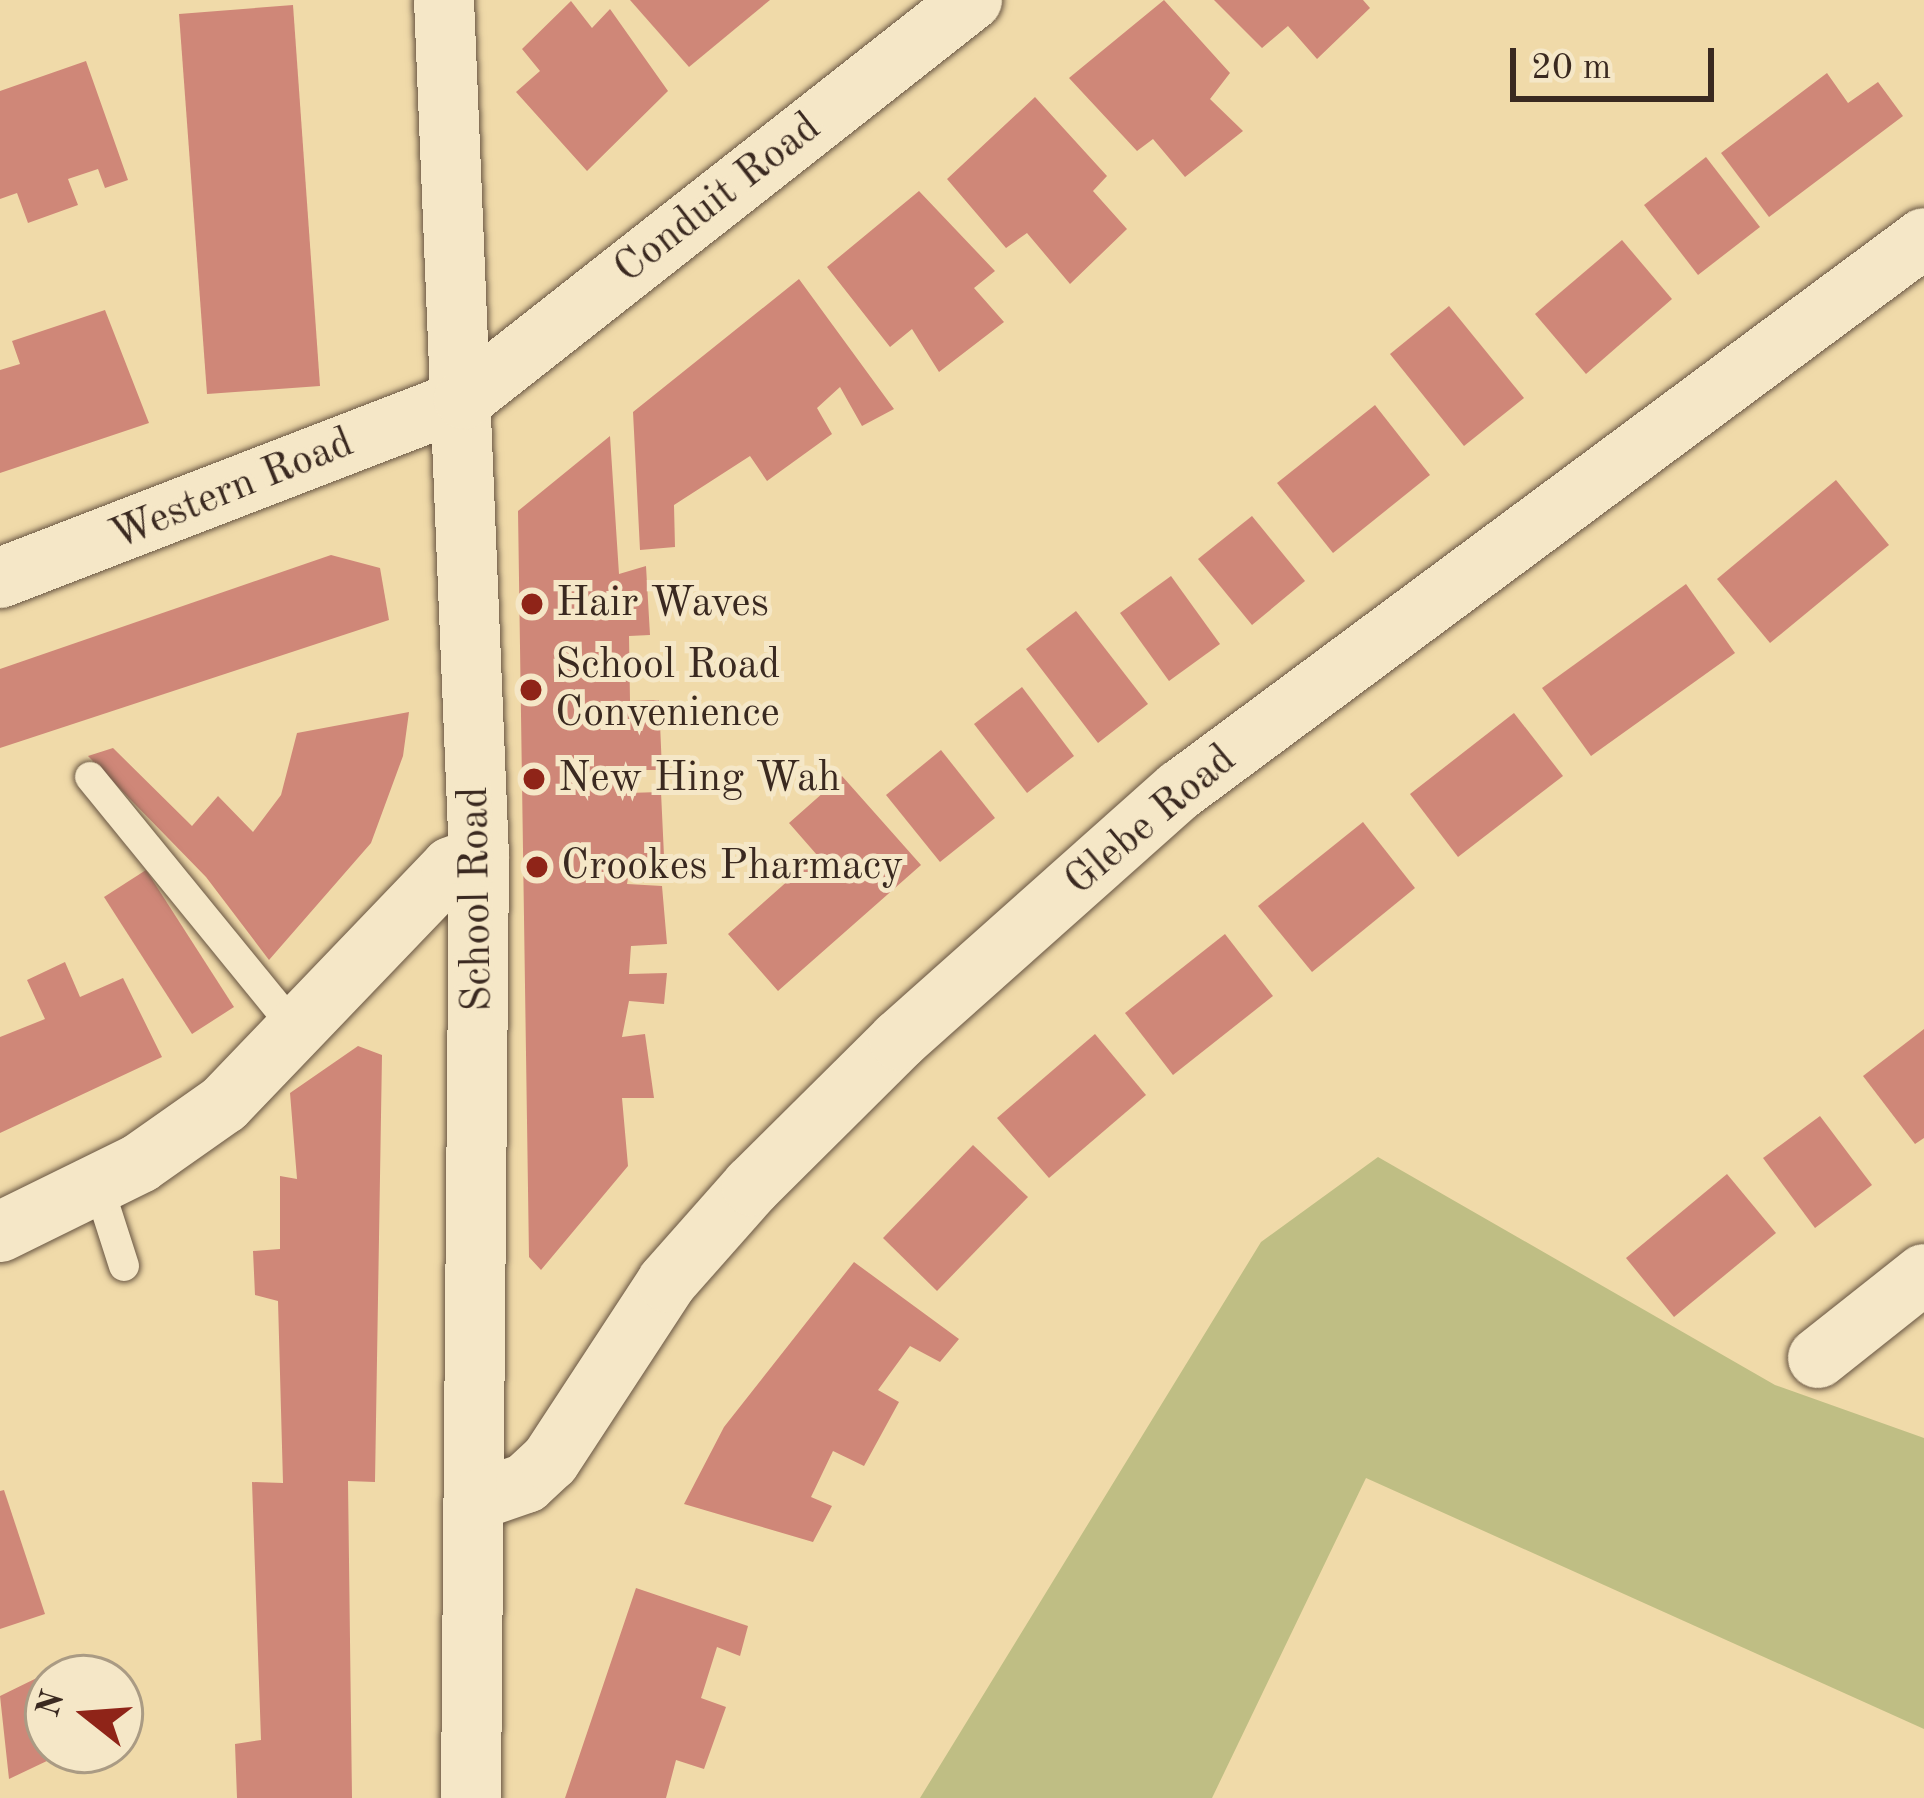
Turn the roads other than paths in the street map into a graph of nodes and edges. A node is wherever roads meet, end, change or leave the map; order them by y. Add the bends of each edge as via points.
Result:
1 (444, 0) edge
2 (972, 0) edge
3 (1924, 238) edge
4 (464, 399) junction
5 (0, 578) edge
6 (90, 777) dead end
7 (479, 857) junction
8 (296, 1028) junction
9 (98, 1184) junction
10 (0, 1232) edge
11 (124, 1266) dead end
12 (1924, 1274) edge
13 (1818, 1358) dead end
14 (477, 1500) junction
15 (471, 1798) edge

1 - 4 street, School Road
2 - 4 street, Conduit Road
3 - 14 street, Glebe Road via 1162,806 898,1040 752,1186 667,1282 550,1461 526,1483
4 - 5 street, Western Road
4 - 7 street, School Road
6 - 8 lane
7 - 8 street via 451,867
7 - 14 street, School Road
8 - 9 street via 224,1104
9 - 10 street
9 - 11 lane
12 - 13 street
14 - 15 street, School Road

